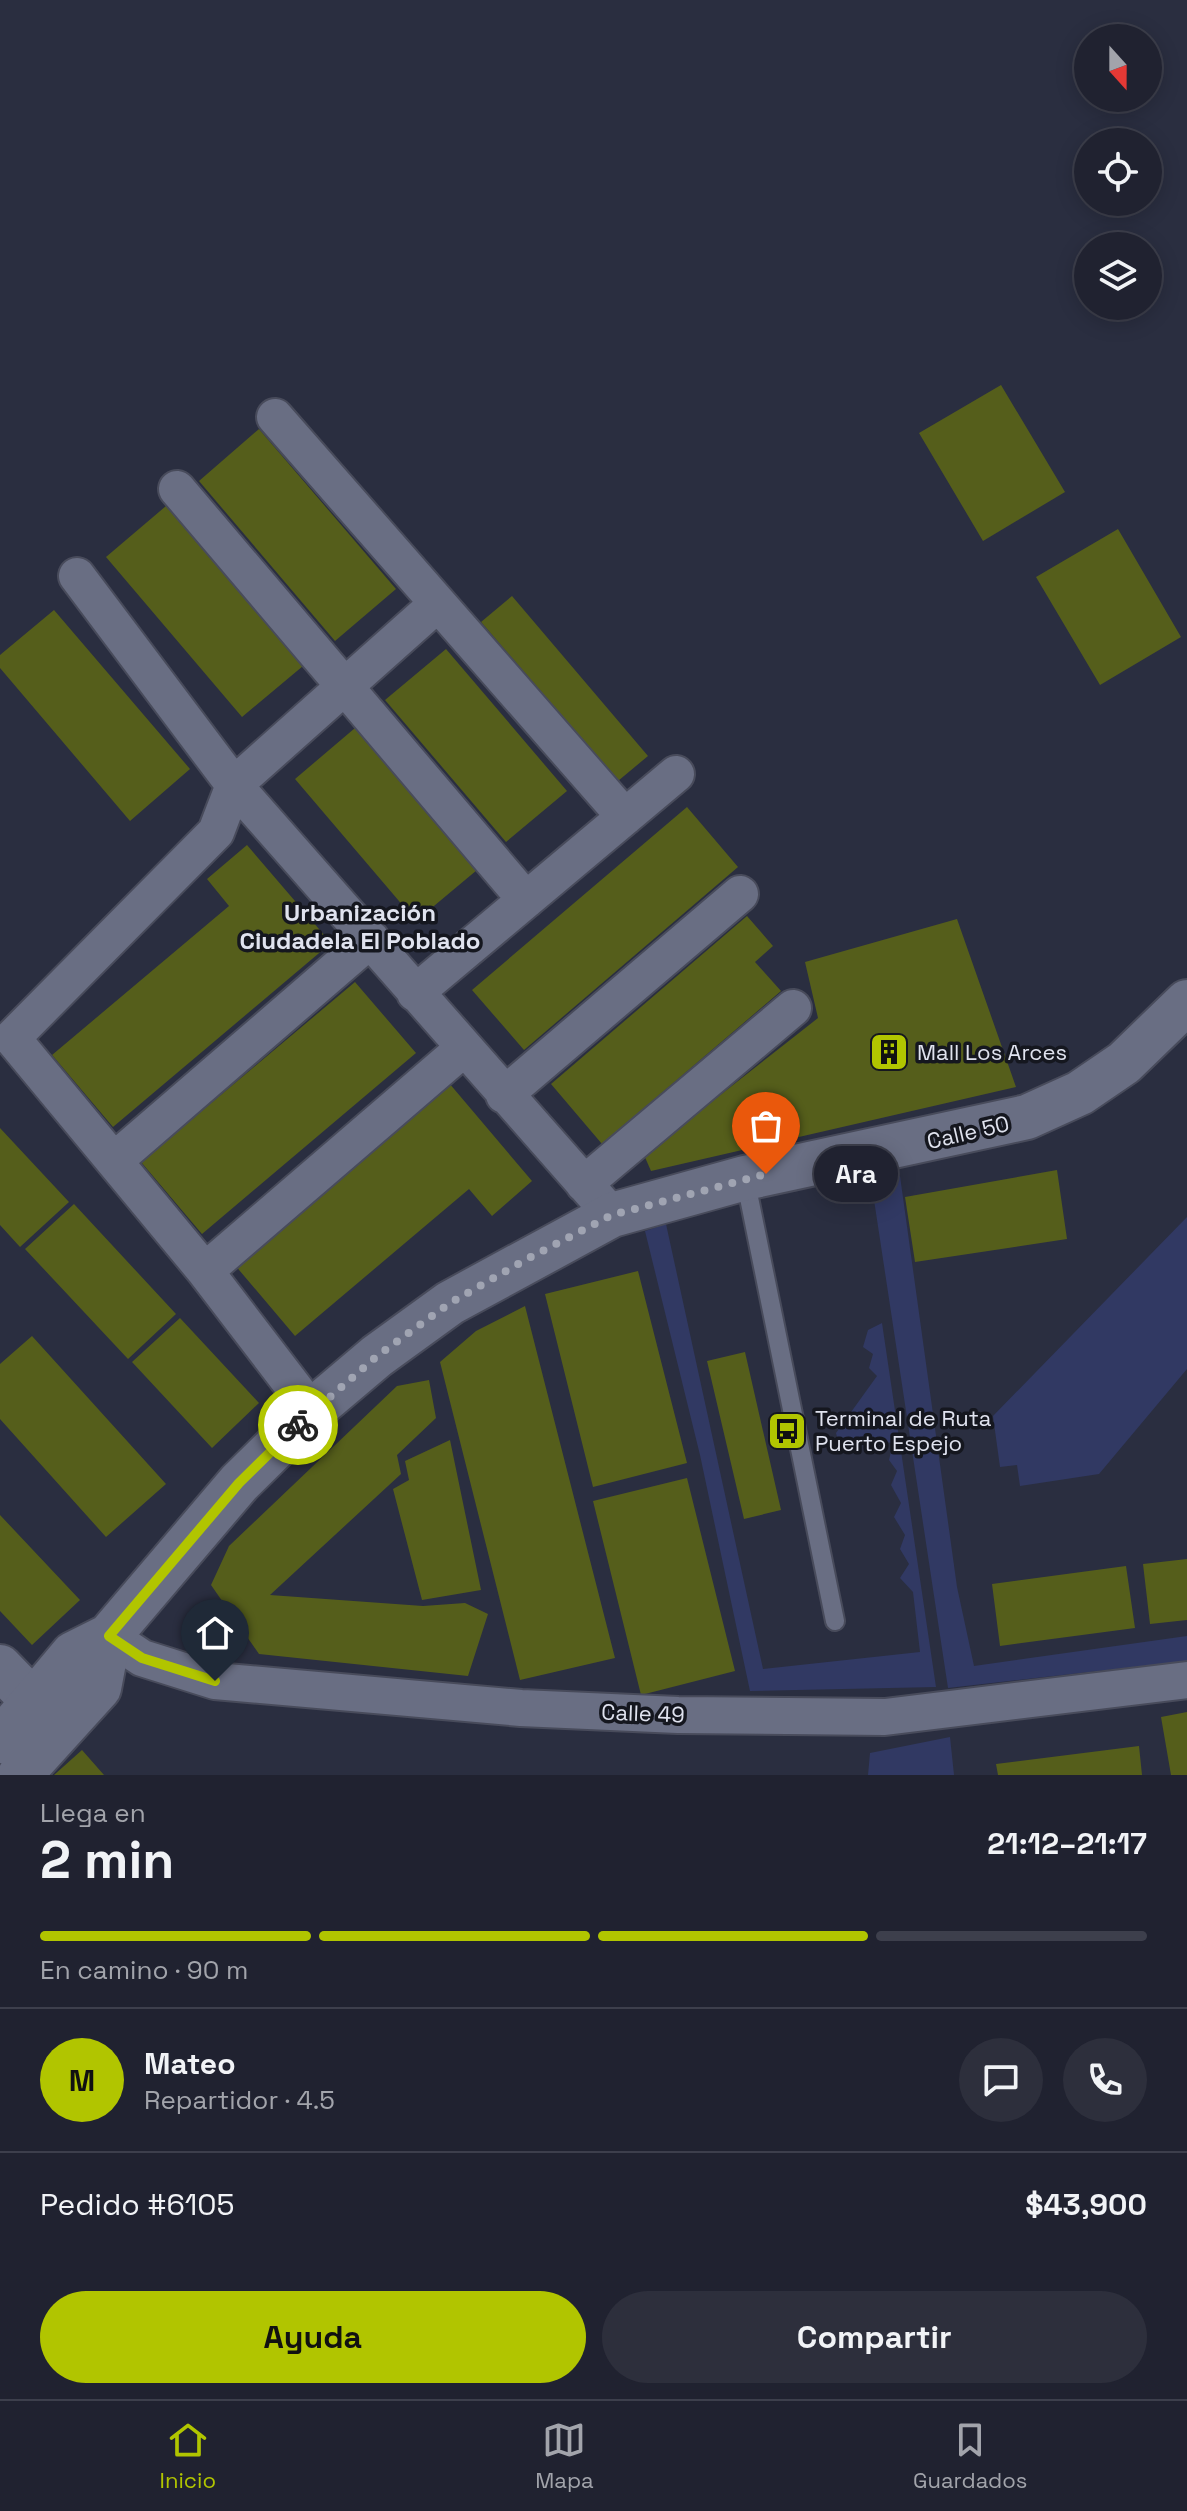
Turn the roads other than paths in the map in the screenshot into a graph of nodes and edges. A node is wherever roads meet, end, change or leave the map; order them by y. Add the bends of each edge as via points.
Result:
1 (275, 417) dead end
2 (177, 489) dead end
3 (77, 576) dead end
4 (436, 605) junction
5 (344, 685) junction
6 (676, 774) dead end
7 (234, 785) junction
8 (625, 817) junction
9 (740, 894) dead end
10 (526, 900) junction
11 (371, 939) junction
12 (415, 993) junction
13 (1187, 1002) edge
14 (793, 1008) dead end
15 (463, 1049) junction
16 (504, 1095) junction
17 (115, 1160) junction
18 (745, 1178) junction
19 (598, 1200) junction
20 (205, 1271) junction
21 (312, 1411) junction
22 (835, 1621) dead end
23 (109, 1636) junction
24 (0, 1667) edge
25 (1187, 1680) edge
26 (34, 1702) junction
27 (0, 1741) edge
28 (20, 1775) edge

1 - 4 street
2 - 5 street
3 - 7 street
4 - 5 street
4 - 8 street
5 - 7 street
5 - 10 street
6 - 8 street
7 - 11 street
7 - 17 street via 216,832 12,1038
8 - 10 street
9 - 16 street
10 - 12 street
11 - 12 street
11 - 17 street
12 - 15 street
13 - 18 main road, Calle 50 via 1124,1063 1080,1093 1027,1117
14 - 19 street
15 - 16 street
15 - 20 street
16 - 19 street
17 - 20 street
18 - 19 main road, Calle 50
18 - 22 lane
19 - 21 main road, Calle 50 via 377,1356
20 - 21 street
21 - 23 main road, Calle 50 via 239,1483
23 - 25 street, Calle 49 via 142,1658 215,1681 521,1708 662,1714 885,1717
23 - 26 main road, Calle 50 via 73,1654
23 - 28 main road, Calle 50 via 99,1688
24 - 26 main road
26 - 27 main road, Calle 50

